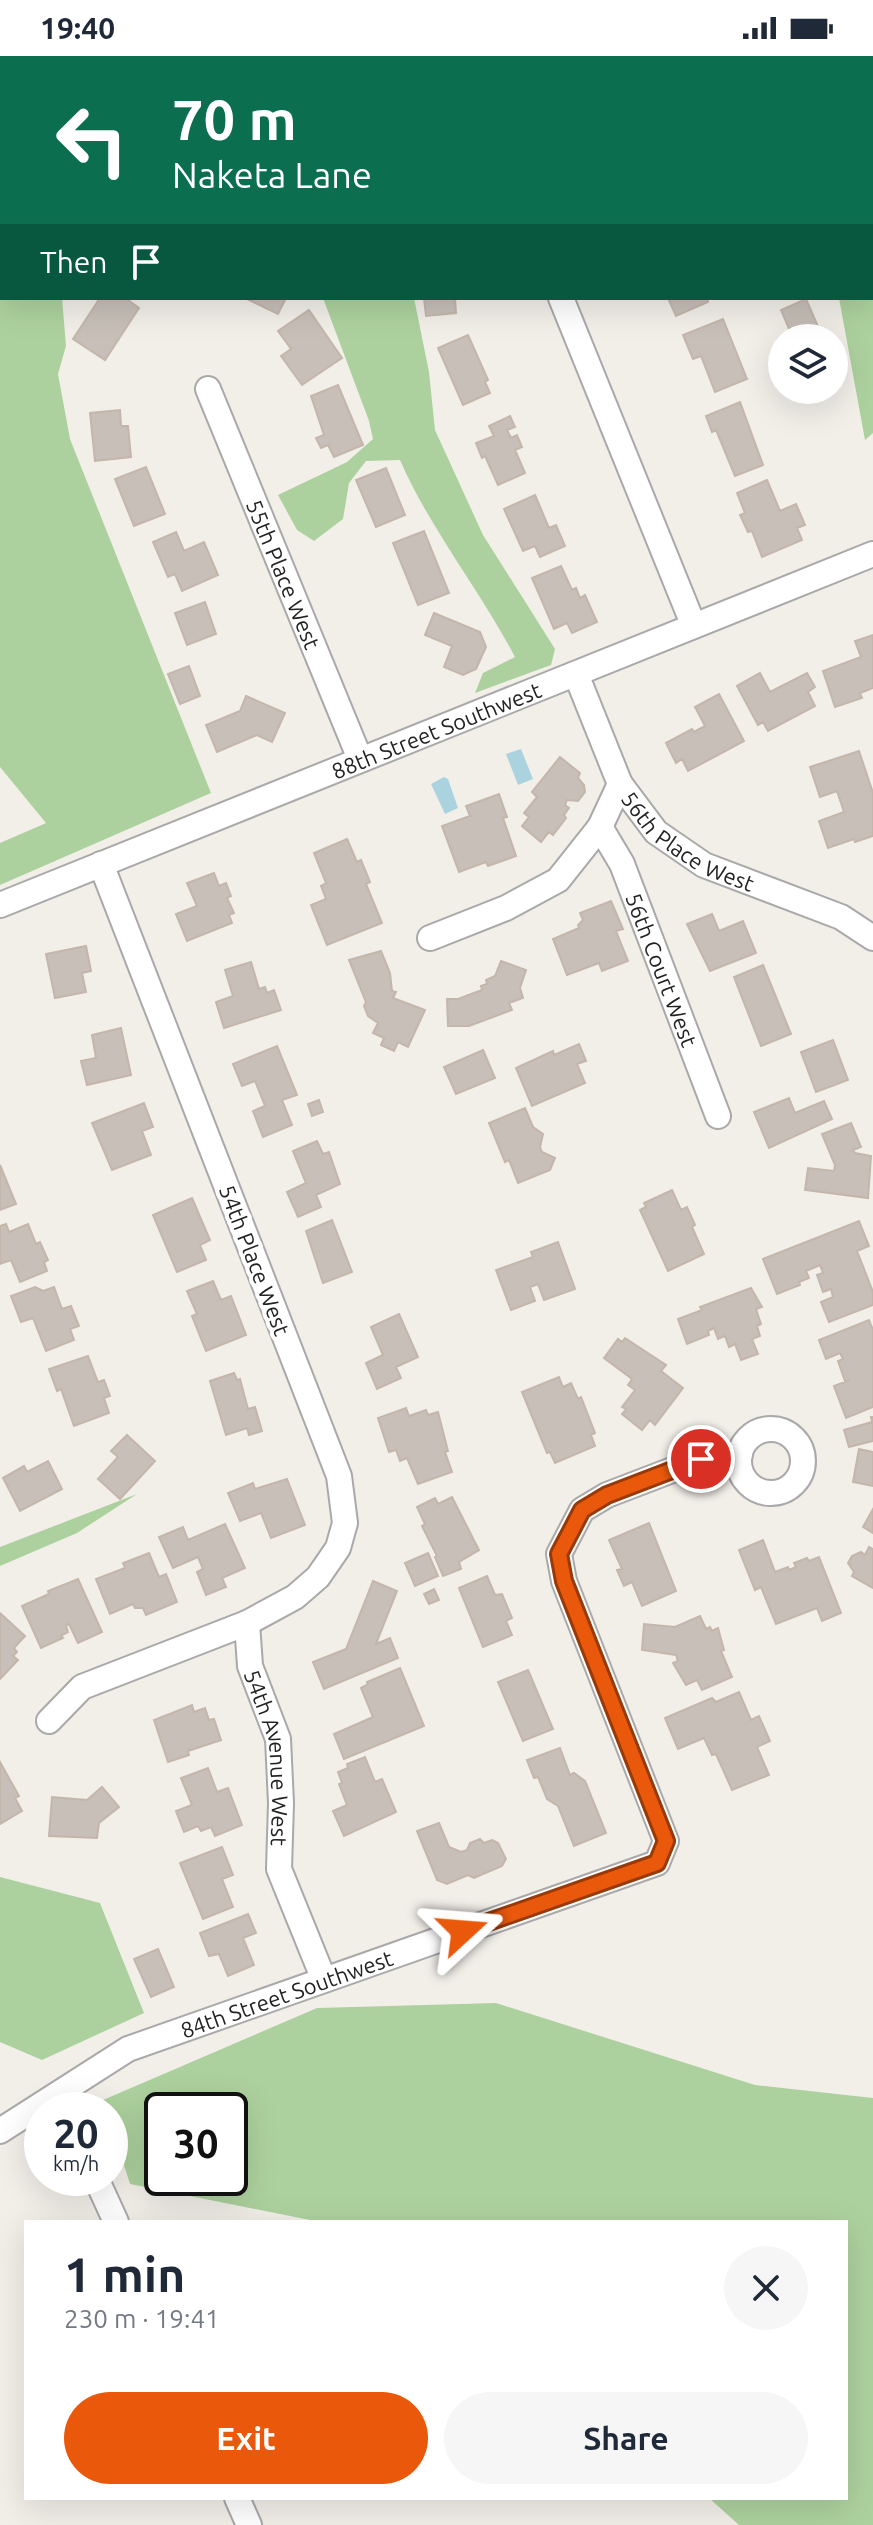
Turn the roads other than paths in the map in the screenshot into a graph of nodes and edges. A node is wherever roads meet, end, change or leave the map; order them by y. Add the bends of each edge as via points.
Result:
1 (562, 300) edge
2 (208, 389) dead end
3 (873, 554) edge
4 (693, 624) junction
5 (576, 674) junction
6 (360, 759) junction
7 (620, 784) junction
8 (600, 827) junction
9 (101, 864) junction
10 (0, 905) edge
11 (430, 938) dead end
12 (873, 938) edge
13 (718, 1116) dead end
14 (740, 1454) dead end
15 (247, 1623) junction
16 (49, 1721) dead end
17 (324, 1980) junction
18 (74, 2092) edge
19 (24, 2120) edge
20 (0, 2131) edge
21 (104, 2196) edge
22 (115, 2220) edge
23 (238, 2500) edge
24 (249, 2525) edge

1 - 4 street
2 - 6 street, 55th Place West
3 - 4 street, 88th Street Southwest
4 - 5 street, 88th Street Southwest
5 - 6 street, 88th Street Southwest
5 - 7 street, 56th Place West
6 - 9 street, 88th Street Southwest
7 - 8 street
7 - 12 street, 56th Place West via 656,832 704,865 841,917
8 - 11 street via 558,880 506,908
8 - 13 street, 56th Court West via 622,864
9 - 10 street, 88th Street Southwest
9 - 15 street, 54th Place West via 339,1476 345,1523 338,1548 318,1577 295,1597
14 - 17 street, 84th Street Southwest via 701,1459 607,1495 582,1510 559,1554 564,1581 666,1841 657,1863
15 - 16 street, 54th Place West via 82,1687
15 - 17 street, 54th Avenue West via 250,1666 278,1739 279,1869
17 - 18 street, 84th Street Southwest via 128,2049
19 - 20 street, 84th Street Southwest
21 - 22 street
23 - 24 street

